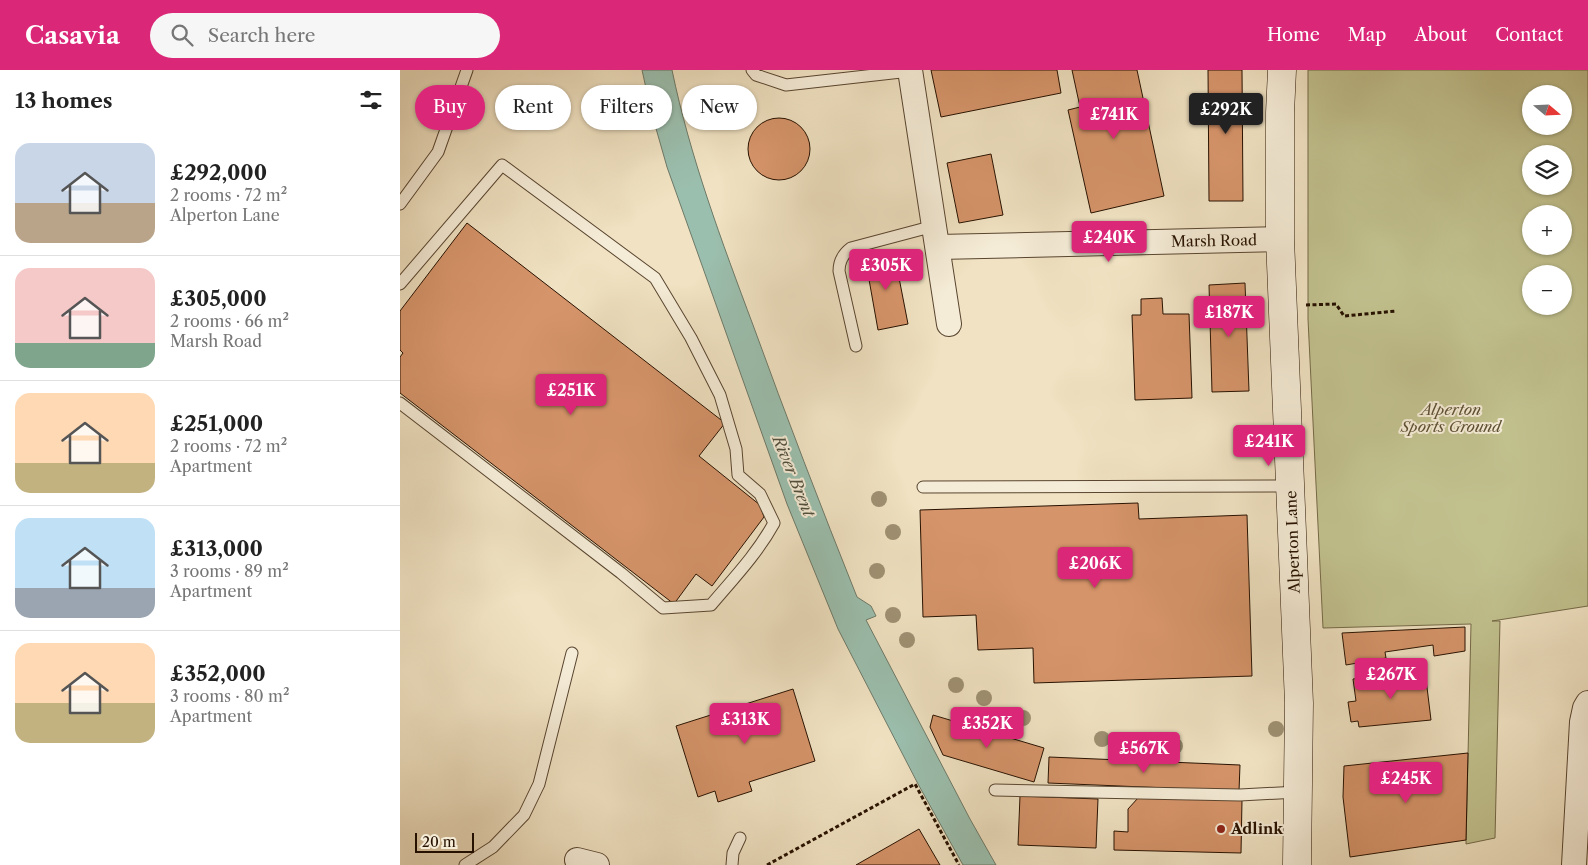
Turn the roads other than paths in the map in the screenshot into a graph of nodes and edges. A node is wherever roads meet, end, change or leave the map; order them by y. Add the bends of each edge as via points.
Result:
1 (467, 70) edge
2 (752, 70) edge
3 (910, 70) edge
4 (1282, 70) edge
5 (400, 204) edge
6 (936, 237) junction
7 (1280, 240) junction
8 (400, 284) edge
9 (950, 324) dead end
10 (856, 346) dead end
11 (400, 403) edge
12 (1291, 486) junction
13 (923, 487) dead end
14 (572, 653) dead end
15 (1588, 703) edge
16 (994, 790) dead end
17 (1298, 792) junction
18 (740, 838) dead end
19 (465, 865) edge
20 (732, 865) edge
21 (1297, 865) edge
22 (1574, 865) edge

1 - 5 lane via 438,152
2 - 3 lane via 756,75 786,85
3 - 6 street
4 - 7 main road, Alperton Lane
6 - 7 street, Marsh Road
6 - 9 street
6 - 10 lane via 851,248 844,254 839,271
7 - 12 main road, Alperton Lane
8 - 11 lane via 502,165 655,278 692,338 720,395 736,449 738,475 760,494 774,523 766,538 711,605 663,608
12 - 13 lane
12 - 17 main road, Alperton Lane via 1299,703
14 - 19 lane via 539,784 524,815 493,847
15 - 22 street via 1582,722
16 - 17 lane via 1240,795
17 - 21 main road, Alperton Lane
18 - 20 lane

